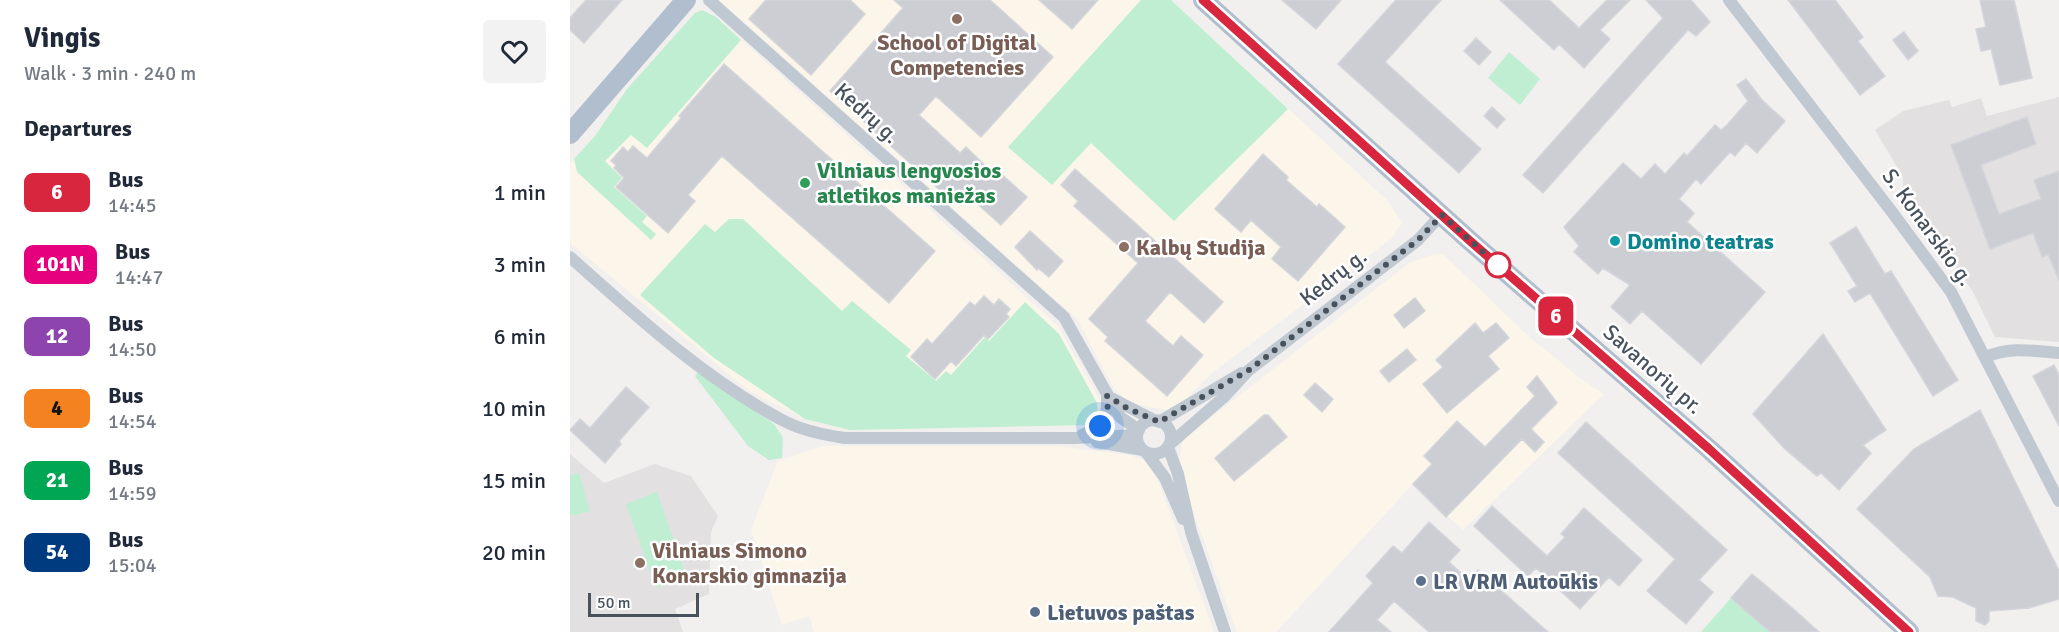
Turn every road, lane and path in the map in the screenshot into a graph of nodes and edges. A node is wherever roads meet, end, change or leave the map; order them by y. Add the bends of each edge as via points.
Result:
1 (686, 0) edge
2 (709, 0) edge
3 (1203, 0) edge
4 (1729, 0) edge
5 (570, 134) edge
6 (1442, 215) junction
7 (570, 257) edge
8 (2059, 353) edge
9 (1986, 357) junction
10 (1249, 370) junction
11 (1107, 396) junction
12 (1158, 421) junction
13 (1138, 432) junction
14 (1075, 438) junction
15 (1169, 445) junction
16 (1144, 451) junction
17 (2059, 501) edge
18 (1191, 532) junction
19 (1225, 632) edge
20 (1909, 632) edge

1 - 5 main road
2 - 11 street, Kedrų g. via 1064,317
3 - 6 main road, Savanorių pr.
4 - 9 street, S. Konarskio g. via 1936,271
6 - 10 street, Kedrų g. via 1418,240
6 - 20 main road, Savanorių pr. via 1709,449
7 - 14 street via 645,324 727,385 784,422 814,433 845,438
8 - 9 street via 2014,349
9 - 17 street, S. Konarskio g.
10 - 12 street, Kedrų g.
10 - 15 street, Kedrų g.
11 - 12 street
11 - 13 street, Kedrų g. via 1120,417
11 - 14 street via 1108,413 1103,424
12 - 13 street via 1145,423
12 - 15 street via 1168,429
13 - 14 street
13 - 16 street
14 - 16 street
15 - 16 street via 1160,453
15 - 18 street
16 - 18 street via 1165,478
18 - 19 street

